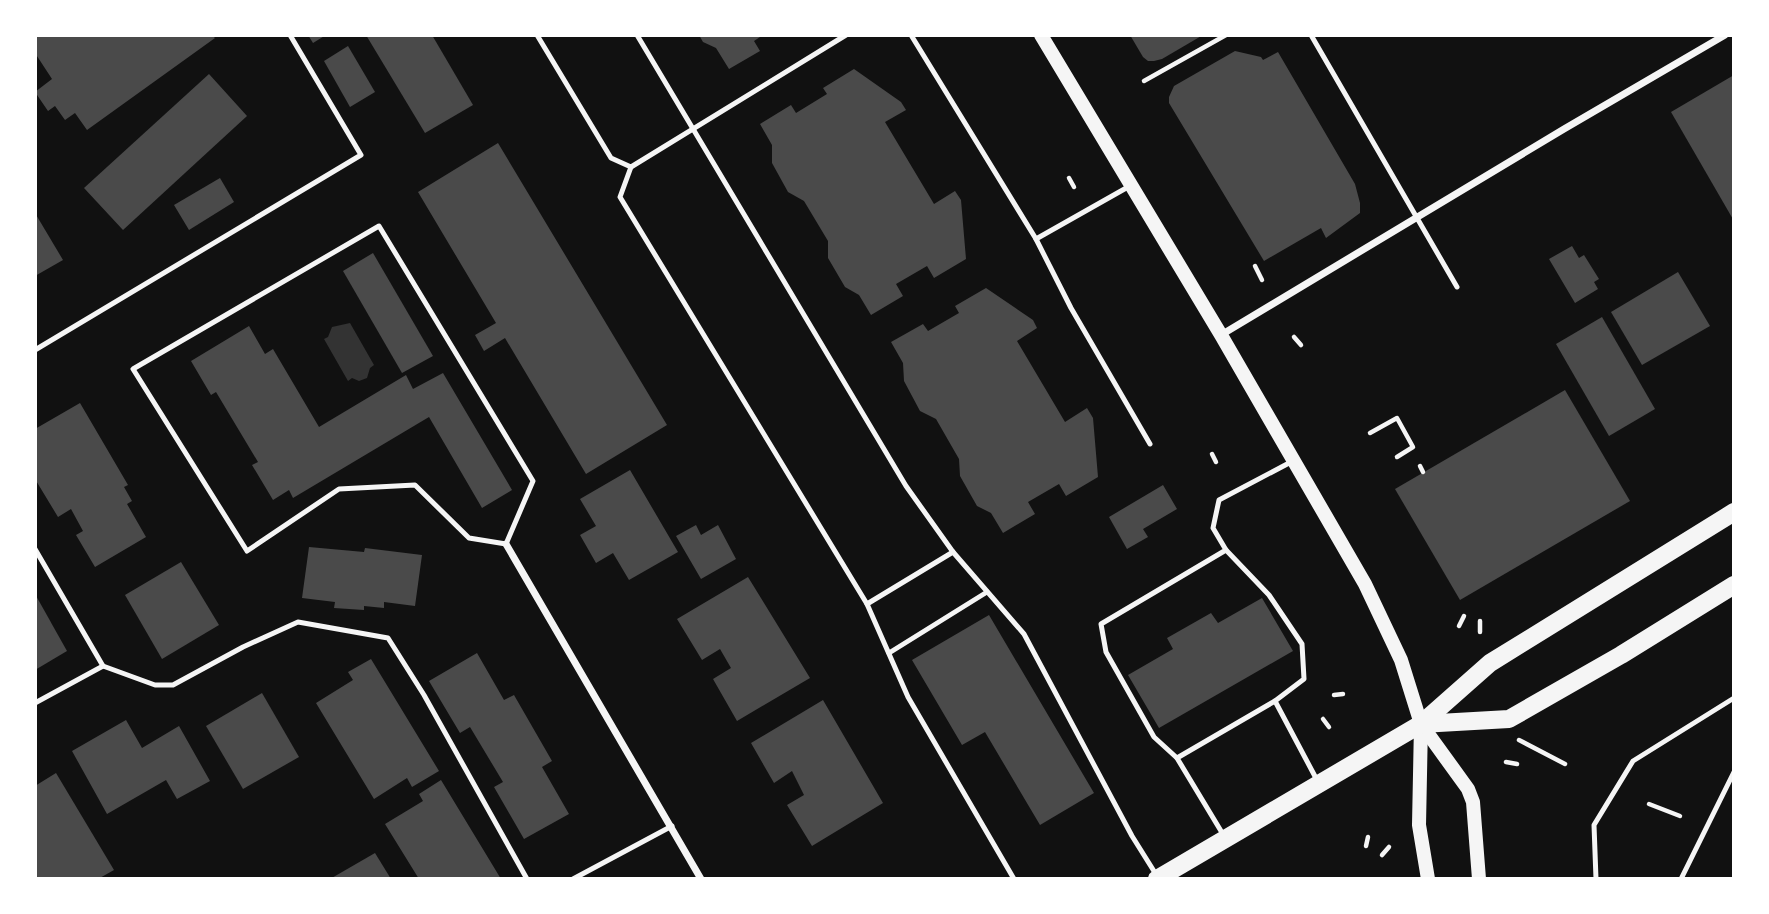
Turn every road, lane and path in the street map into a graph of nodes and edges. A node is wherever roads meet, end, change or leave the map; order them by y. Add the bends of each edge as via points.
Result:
1 (290, 35) edge
2 (537, 35) edge
3 (637, 35) edge
4 (846, 35) edge
5 (911, 35) edge
6 (1041, 35) edge
7 (1226, 35) edge
8 (1311, 35) edge
9 (1725, 35) edge
10 (1144, 82) dead end
11 (693, 129) junction
12 (631, 167) junction
13 (1069, 178) dead end
14 (1131, 185) junction
15 (1074, 187) dead end
16 (1418, 218) junction
17 (1036, 240) junction
18 (1255, 266) dead end
19 (1262, 280) dead end
20 (1457, 287) dead end
21 (1221, 335) junction
22 (1294, 337) dead end
23 (1301, 345) dead end
24 (35, 350) edge
25 (1370, 433) dead end
26 (1150, 443) dead end
27 (1212, 454) dead end
28 (1397, 457) dead end
29 (1294, 461) junction
30 (1216, 463) dead end
31 (1420, 466) dead end
32 (1423, 472) dead end
33 (1734, 512) edge
34 (506, 544) junction
35 (35, 549) edge
36 (1226, 550) junction
37 (953, 552) junction
38 (1734, 585) edge
39 (987, 592) junction
40 (867, 604) junction
41 (1464, 616) dead end
42 (1480, 621) dead end
43 (1459, 626) dead end
44 (1480, 632) dead end
45 (889, 653) junction
46 (103, 666) junction
47 (1343, 694) dead end
48 (1334, 695) dead end
49 (1734, 698) edge
50 (1275, 701) junction
51 (35, 704) edge
52 (1323, 719) dead end
53 (1421, 724) junction
54 (1329, 727) dead end
55 (1525, 745) dead end
56 (1177, 758) junction
57 (1506, 762) dead end
58 (1517, 764) dead end
59 (1565, 764) dead end
60 (1734, 772) edge
61 (1319, 784) junction
62 (1649, 803) dead end
63 (1680, 816) dead end
64 (672, 826) junction
65 (1368, 837) dead end
66 (1226, 838) junction
67 (1366, 846) dead end
68 (1389, 847) dead end
69 (1382, 855) dead end
70 (527, 879) edge
71 (573, 879) edge
72 (701, 879) edge
73 (1014, 879) edge
74 (1157, 879) edge
75 (1428, 879) edge
76 (1479, 879) edge
77 (1596, 879) edge
78 (1681, 879) edge

1 - 24 lane via 361,155
2 - 12 lane via 611,158
3 - 11 lane
4 - 11 lane
5 - 17 lane
6 - 14 main road
7 - 10 path
8 - 16 lane
9 - 16 street
11 - 12 lane
11 - 37 lane via 906,486
12 - 40 lane via 620,197
13 - 15 path
14 - 17 lane
14 - 21 main road
16 - 20 lane
16 - 21 street
17 - 26 lane
18 - 19 path
21 - 29 main road
22 - 23 path
25 - 28 path via 1396,418 1413,447
27 - 30 path
29 - 36 lane via 1219,500 1213,528
29 - 53 main road via 1365,584 1401,660
31 - 32 path
33 - 53 main road via 1490,663
34 - 34 lane via 533,481 379,226 133,369 247,551 339,489 415,485 469,538
34 - 64 street
35 - 46 lane
36 - 50 lane via 1269,595 1302,644 1304,679
36 - 56 lane via 1101,624 1106,652 1154,737
37 - 39 lane
37 - 40 lane
38 - 53 main road via 1509,719
39 - 45 lane
39 - 74 lane via 1024,634
40 - 45 lane
41 - 43 path
42 - 44 path
45 - 73 lane via 908,697
46 - 51 lane
46 - 70 lane via 155,685 173,685 298,622 388,638
47 - 48 path
49 - 77 lane via 1633,761 1594,825
50 - 56 lane
50 - 61 lane
52 - 54 path
53 - 61 main road
53 - 75 main road via 1419,825
53 - 76 main road via 1473,802
55 - 59 path
56 - 66 lane
57 - 58 path
60 - 78 lane
61 - 66 main road
62 - 63 path
64 - 71 lane
64 - 72 street
65 - 67 path
66 - 74 main road
68 - 69 path

